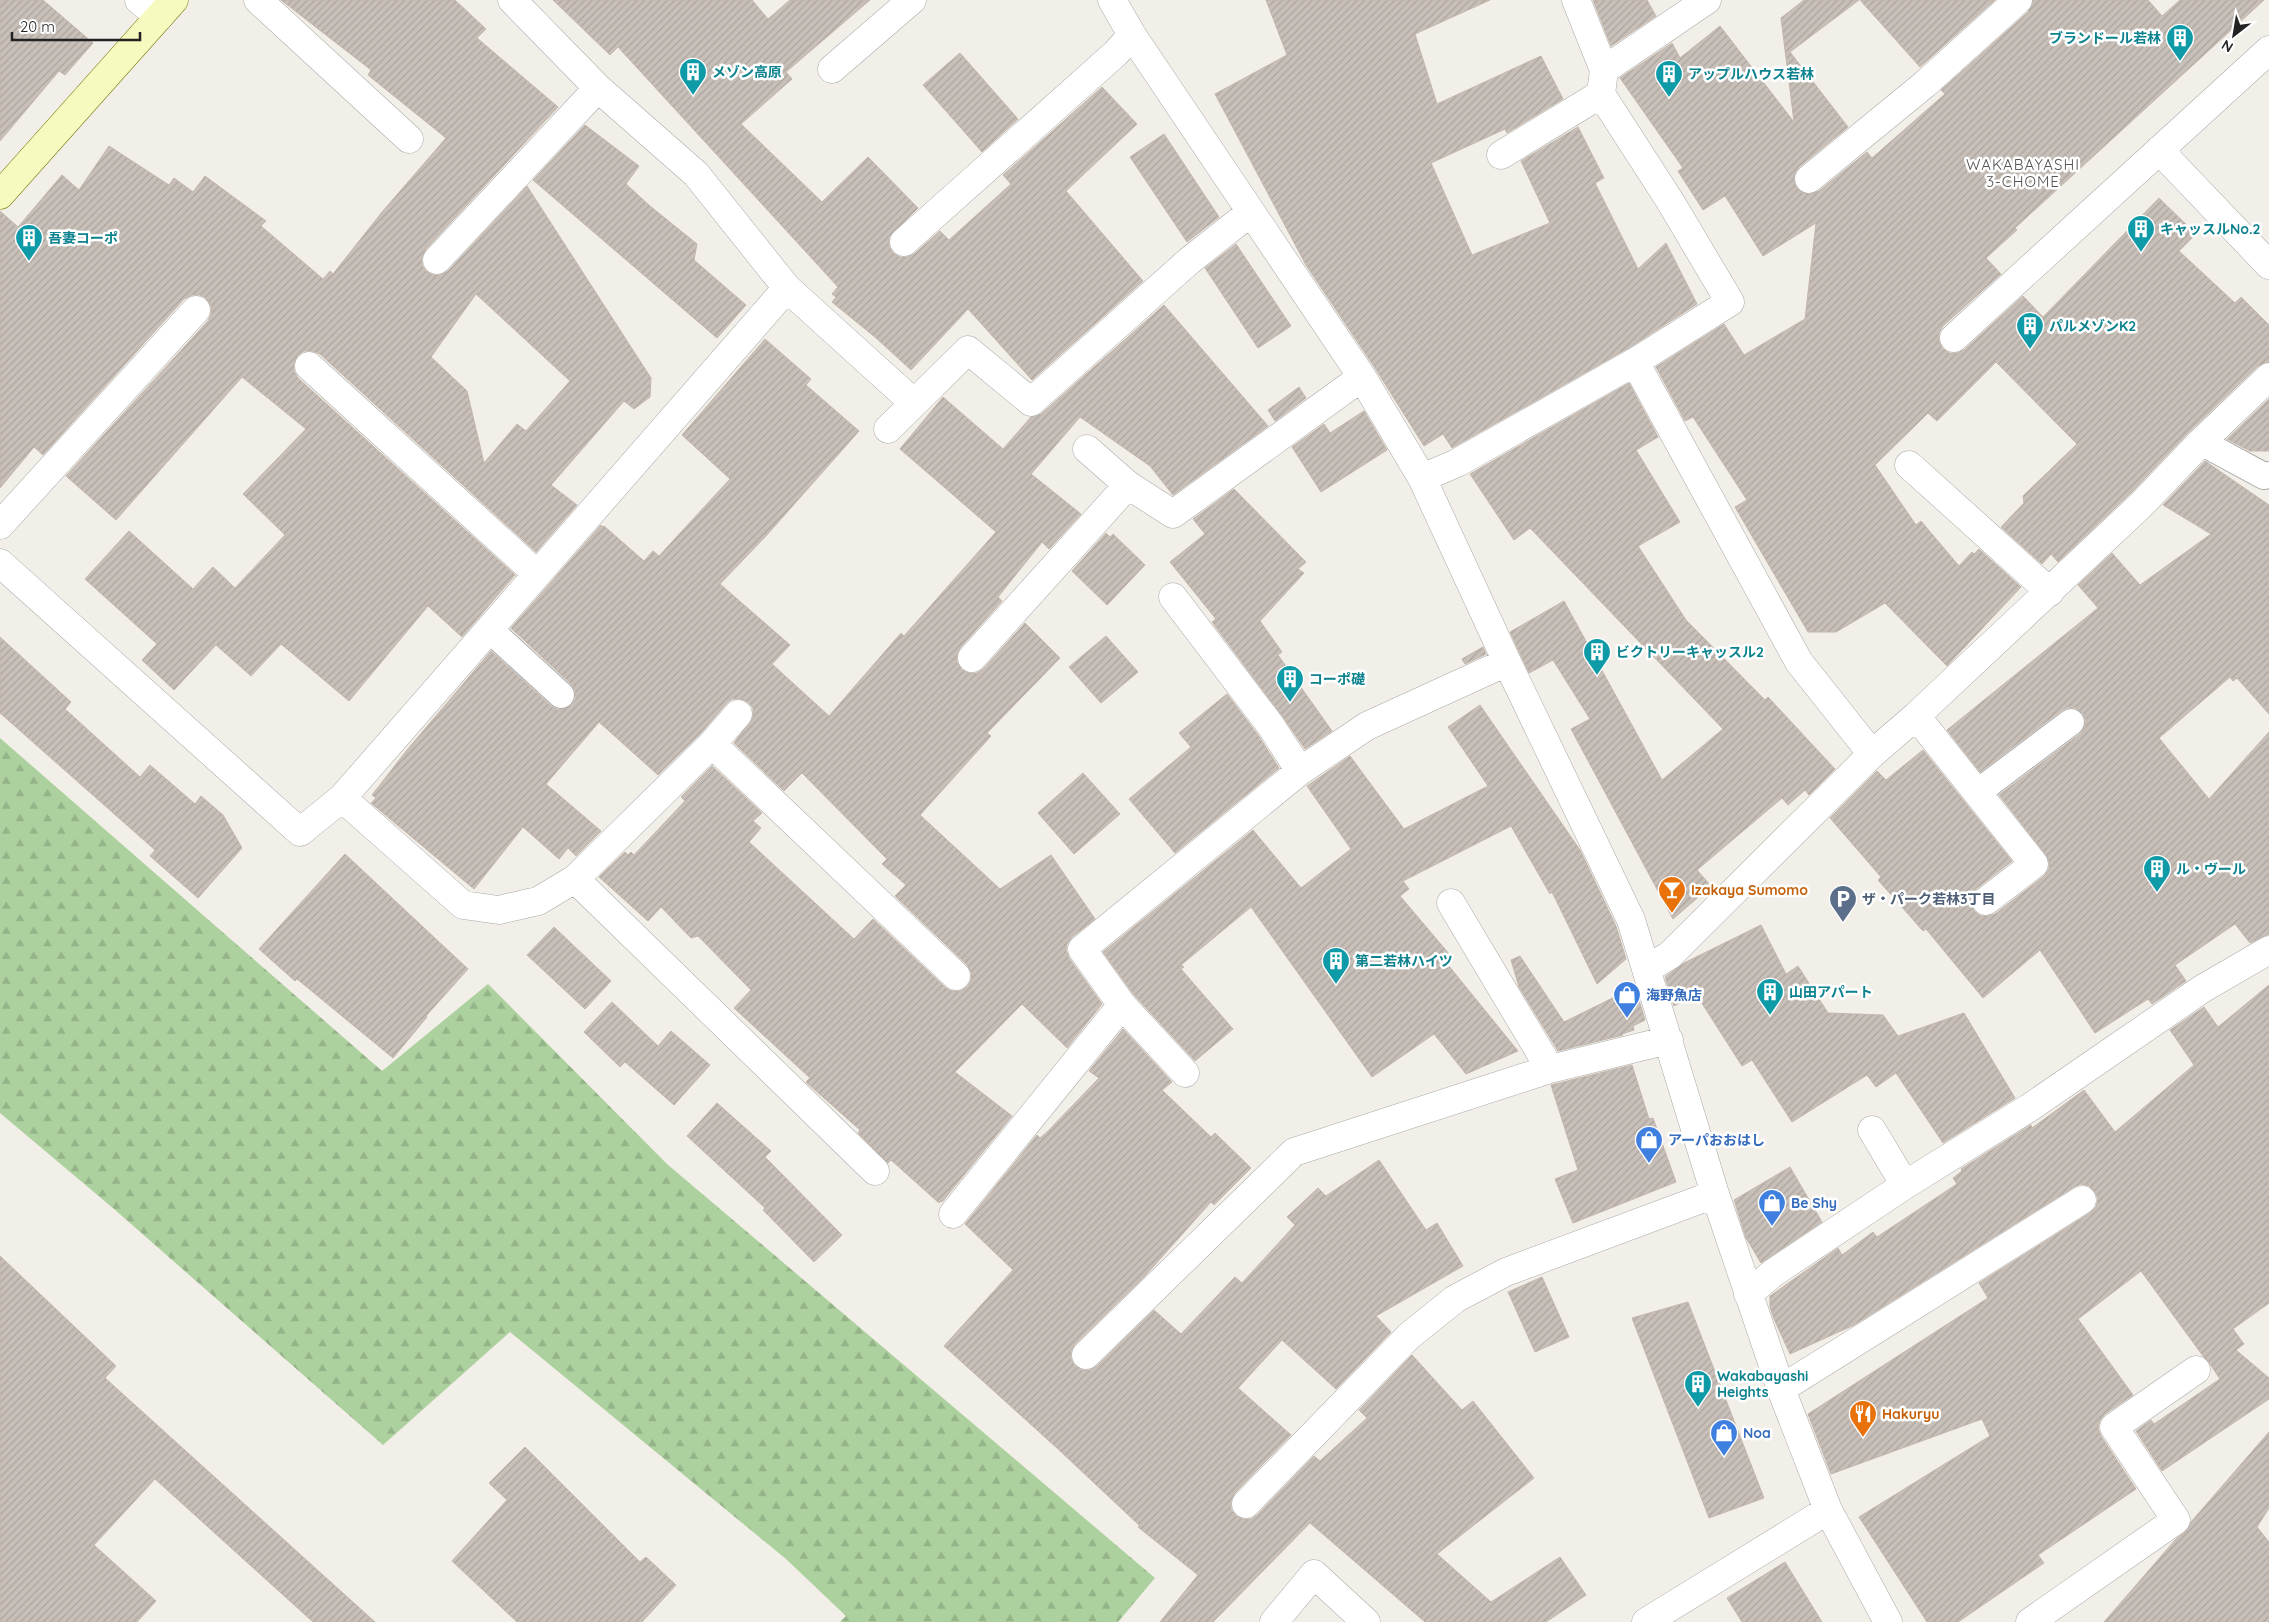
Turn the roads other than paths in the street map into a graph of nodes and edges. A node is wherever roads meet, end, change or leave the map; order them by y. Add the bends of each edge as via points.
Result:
1 (258, 0) edge
2 (512, 0) edge
3 (912, 0) edge
4 (1112, 0) edge
5 (1576, 0) edge
6 (1707, 0) edge
7 (2018, 0) edge
8 (157, 6) edge
9 (1132, 35) junction
10 (2269, 50) edge
11 (832, 69) dead end
12 (1602, 82) junction
13 (598, 88) junction
14 (410, 139) dead end
15 (2159, 150) junction
16 (1501, 155) dead end
17 (1808, 179) dead end
18 (0, 195) edge
19 (1251, 212) junction
20 (904, 242) dead end
21 (437, 260) dead end
22 (2269, 265) edge
23 (787, 288) junction
24 (196, 310) dead end
25 (1954, 338) dead end
26 (1635, 362) junction
27 (309, 366) dead end
28 (1362, 377) junction
29 (2269, 377) edge
30 (914, 403) junction
31 (888, 429) dead end
32 (2201, 442) junction
33 (1088, 449) dead end
34 (1909, 465) dead end
35 (2269, 475) edge
36 (1422, 478) junction
37 (1128, 484) junction
38 (0, 525) edge
39 (0, 563) edge
40 (537, 574) junction
41 (2050, 592) junction
42 (1173, 597) dead end
43 (489, 629) junction
44 (972, 658) dead end
45 (1507, 662) junction
46 (561, 695) dead end
47 (738, 714) dead end
48 (1916, 716) junction
49 (2071, 722) dead end
50 (712, 744) junction
51 (1872, 754) junction
52 (1300, 771) junction
53 (1978, 792) junction
54 (342, 798) junction
55 (575, 879) junction
56 (1986, 901) dead end
57 (1451, 903) dead end
58 (2269, 950) edge
59 (1647, 969) junction
60 (956, 976) dead end
61 (1122, 1005) junction
62 (1668, 1040) junction
63 (1550, 1069) junction
64 (1185, 1073) dead end
65 (1872, 1130) dead end
66 (875, 1171) dead end
67 (1906, 1185) junction
68 (1715, 1194) junction
69 (2082, 1200) dead end
70 (953, 1214) dead end
71 (1748, 1294) junction
72 (1086, 1355) dead end
73 (2196, 1370) dead end
74 (1781, 1389) junction
75 (1246, 1504) dead end
76 (1828, 1510) junction
77 (1274, 1622) edge
78 (1366, 1622) edge
79 (1646, 1622) edge
80 (1888, 1622) edge
81 (2030, 1622) edge

1 - 14 street
2 - 13 street
3 - 11 street
4 - 9 street
5 - 12 street
6 - 12 street
7 - 17 street via 1925,84
8 - 18 street
9 - 19 street
9 - 20 street via 1116,53
10 - 15 street
12 - 16 street
12 - 26 street via 1730,302
13 - 21 street
13 - 23 street via 696,174
15 - 22 street
15 - 25 street
19 - 28 street
19 - 30 street via 1188,260 1031,402 968,350
23 - 30 street
23 - 40 street
24 - 38 street
26 - 36 street via 1458,463
26 - 51 street via 1800,662
27 - 40 street
28 - 36 street
28 - 37 street via 1173,514
29 - 32 street
30 - 31 street
32 - 35 lane via 2264,476
32 - 41 street via 2144,503
33 - 37 street
34 - 41 street
36 - 45 street
37 - 44 street
39 - 54 street via 300,832
40 - 43 street
41 - 48 street
42 - 52 street via 1271,726
43 - 46 lane
43 - 54 street
45 - 52 street via 1367,726
45 - 59 street via 1631,920
47 - 50 street
48 - 51 street
48 - 53 street
49 - 53 lane
50 - 55 street
50 - 60 street
51 - 59 street via 1670,955
52 - 61 street via 1082,949
53 - 56 street via 2034,864
54 - 55 street via 462,905 499,910 538,901
55 - 66 street
57 - 63 street
58 - 67 street via 2202,990 2029,1108
59 - 62 street
61 - 64 street
61 - 70 street
62 - 63 street
62 - 68 street
63 - 72 street via 1294,1152
65 - 67 street
67 - 71 street via 1773,1273
68 - 71 street
68 - 75 street via 1506,1272 1455,1299 1409,1336
69 - 74 street
71 - 74 street
73 - 81 street via 2114,1427 2176,1520
74 - 76 street
76 - 79 street
76 - 80 street
77 - 78 street via 1314,1574

